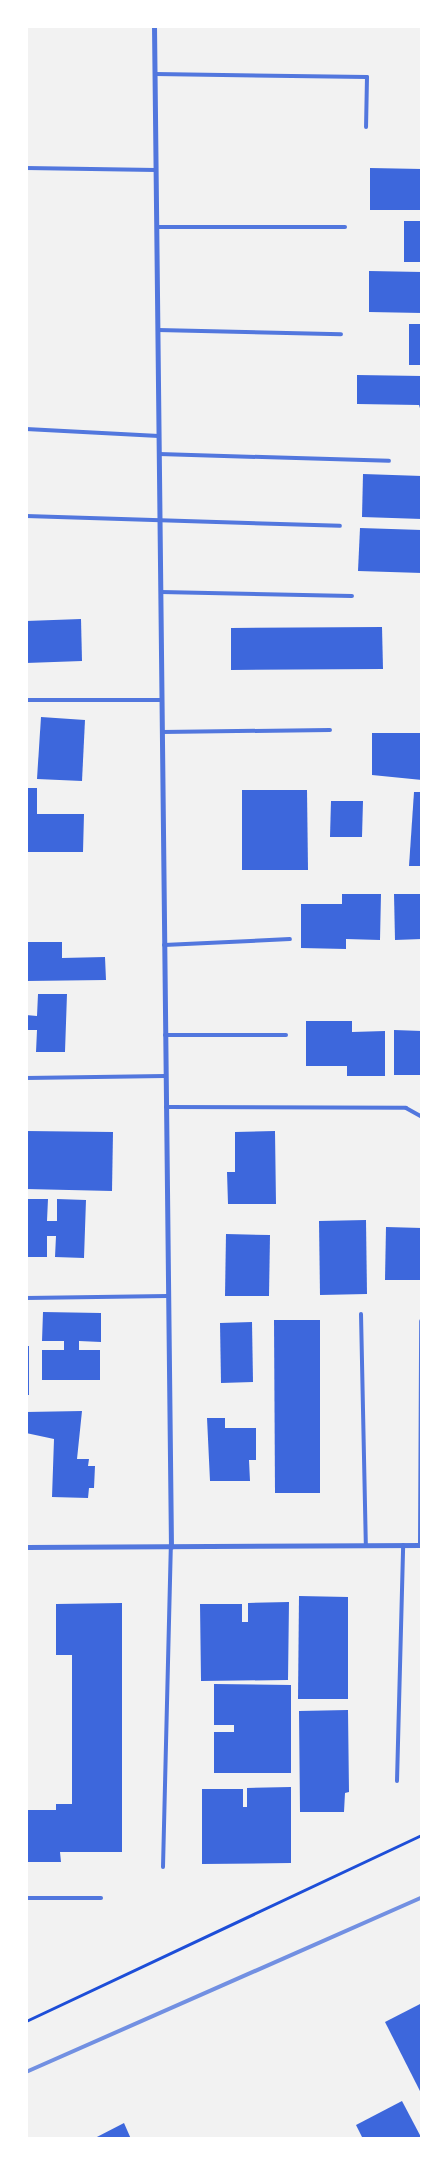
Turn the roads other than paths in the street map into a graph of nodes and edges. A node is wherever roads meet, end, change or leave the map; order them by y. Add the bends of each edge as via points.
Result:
1 (154, 26) edge
2 (155, 74) junction
3 (366, 127) dead end
4 (26, 168) edge
5 (156, 170) junction
6 (344, 227) dead end
7 (157, 228) junction
8 (158, 330) junction
9 (341, 334) dead end
10 (26, 429) edge
11 (159, 436) junction
12 (159, 454) junction
13 (389, 461) dead end
14 (26, 516) edge
15 (160, 518) junction
16 (340, 526) dead end
17 (160, 592) junction
18 (352, 596) dead end
19 (26, 700) edge
20 (162, 700) junction
21 (330, 730) dead end
22 (162, 732) junction
23 (290, 939) dead end
24 (164, 945) junction
25 (286, 1035) dead end
26 (165, 1036) junction
27 (166, 1076) junction
28 (26, 1078) edge
29 (166, 1107) junction
30 (422, 1117) edge
31 (168, 1296) junction
32 (26, 1298) edge
33 (361, 1314) dead end
34 (421, 1321) edge
35 (402, 1545) junction
36 (421, 1545) edge
37 (366, 1546) junction
38 (26, 1547) edge
39 (171, 1547) junction
40 (397, 1781) dead end
41 (163, 1867) dead end
42 (26, 1898) edge
43 (101, 1898) dead end

1 - 2 street
2 - 3 lane via 367,77
2 - 5 street
4 - 5 lane
5 - 7 street
6 - 7 lane
7 - 8 street
8 - 9 lane
8 - 11 street
10 - 11 lane
11 - 12 street
12 - 13 lane
12 - 15 street
14 - 15 lane
15 - 16 lane
15 - 17 street
17 - 18 lane
17 - 20 street
19 - 20 lane
20 - 22 street
21 - 22 lane
22 - 24 street
23 - 24 lane
24 - 26 street
25 - 26 lane
26 - 27 street
27 - 28 lane
27 - 29 street
29 - 30 lane via 406,1108
29 - 31 street
31 - 32 lane
31 - 39 street
33 - 37 lane
34 - 36 lane
35 - 36 street
35 - 37 street
35 - 40 lane
37 - 39 street
38 - 39 street
39 - 41 lane
42 - 43 lane

